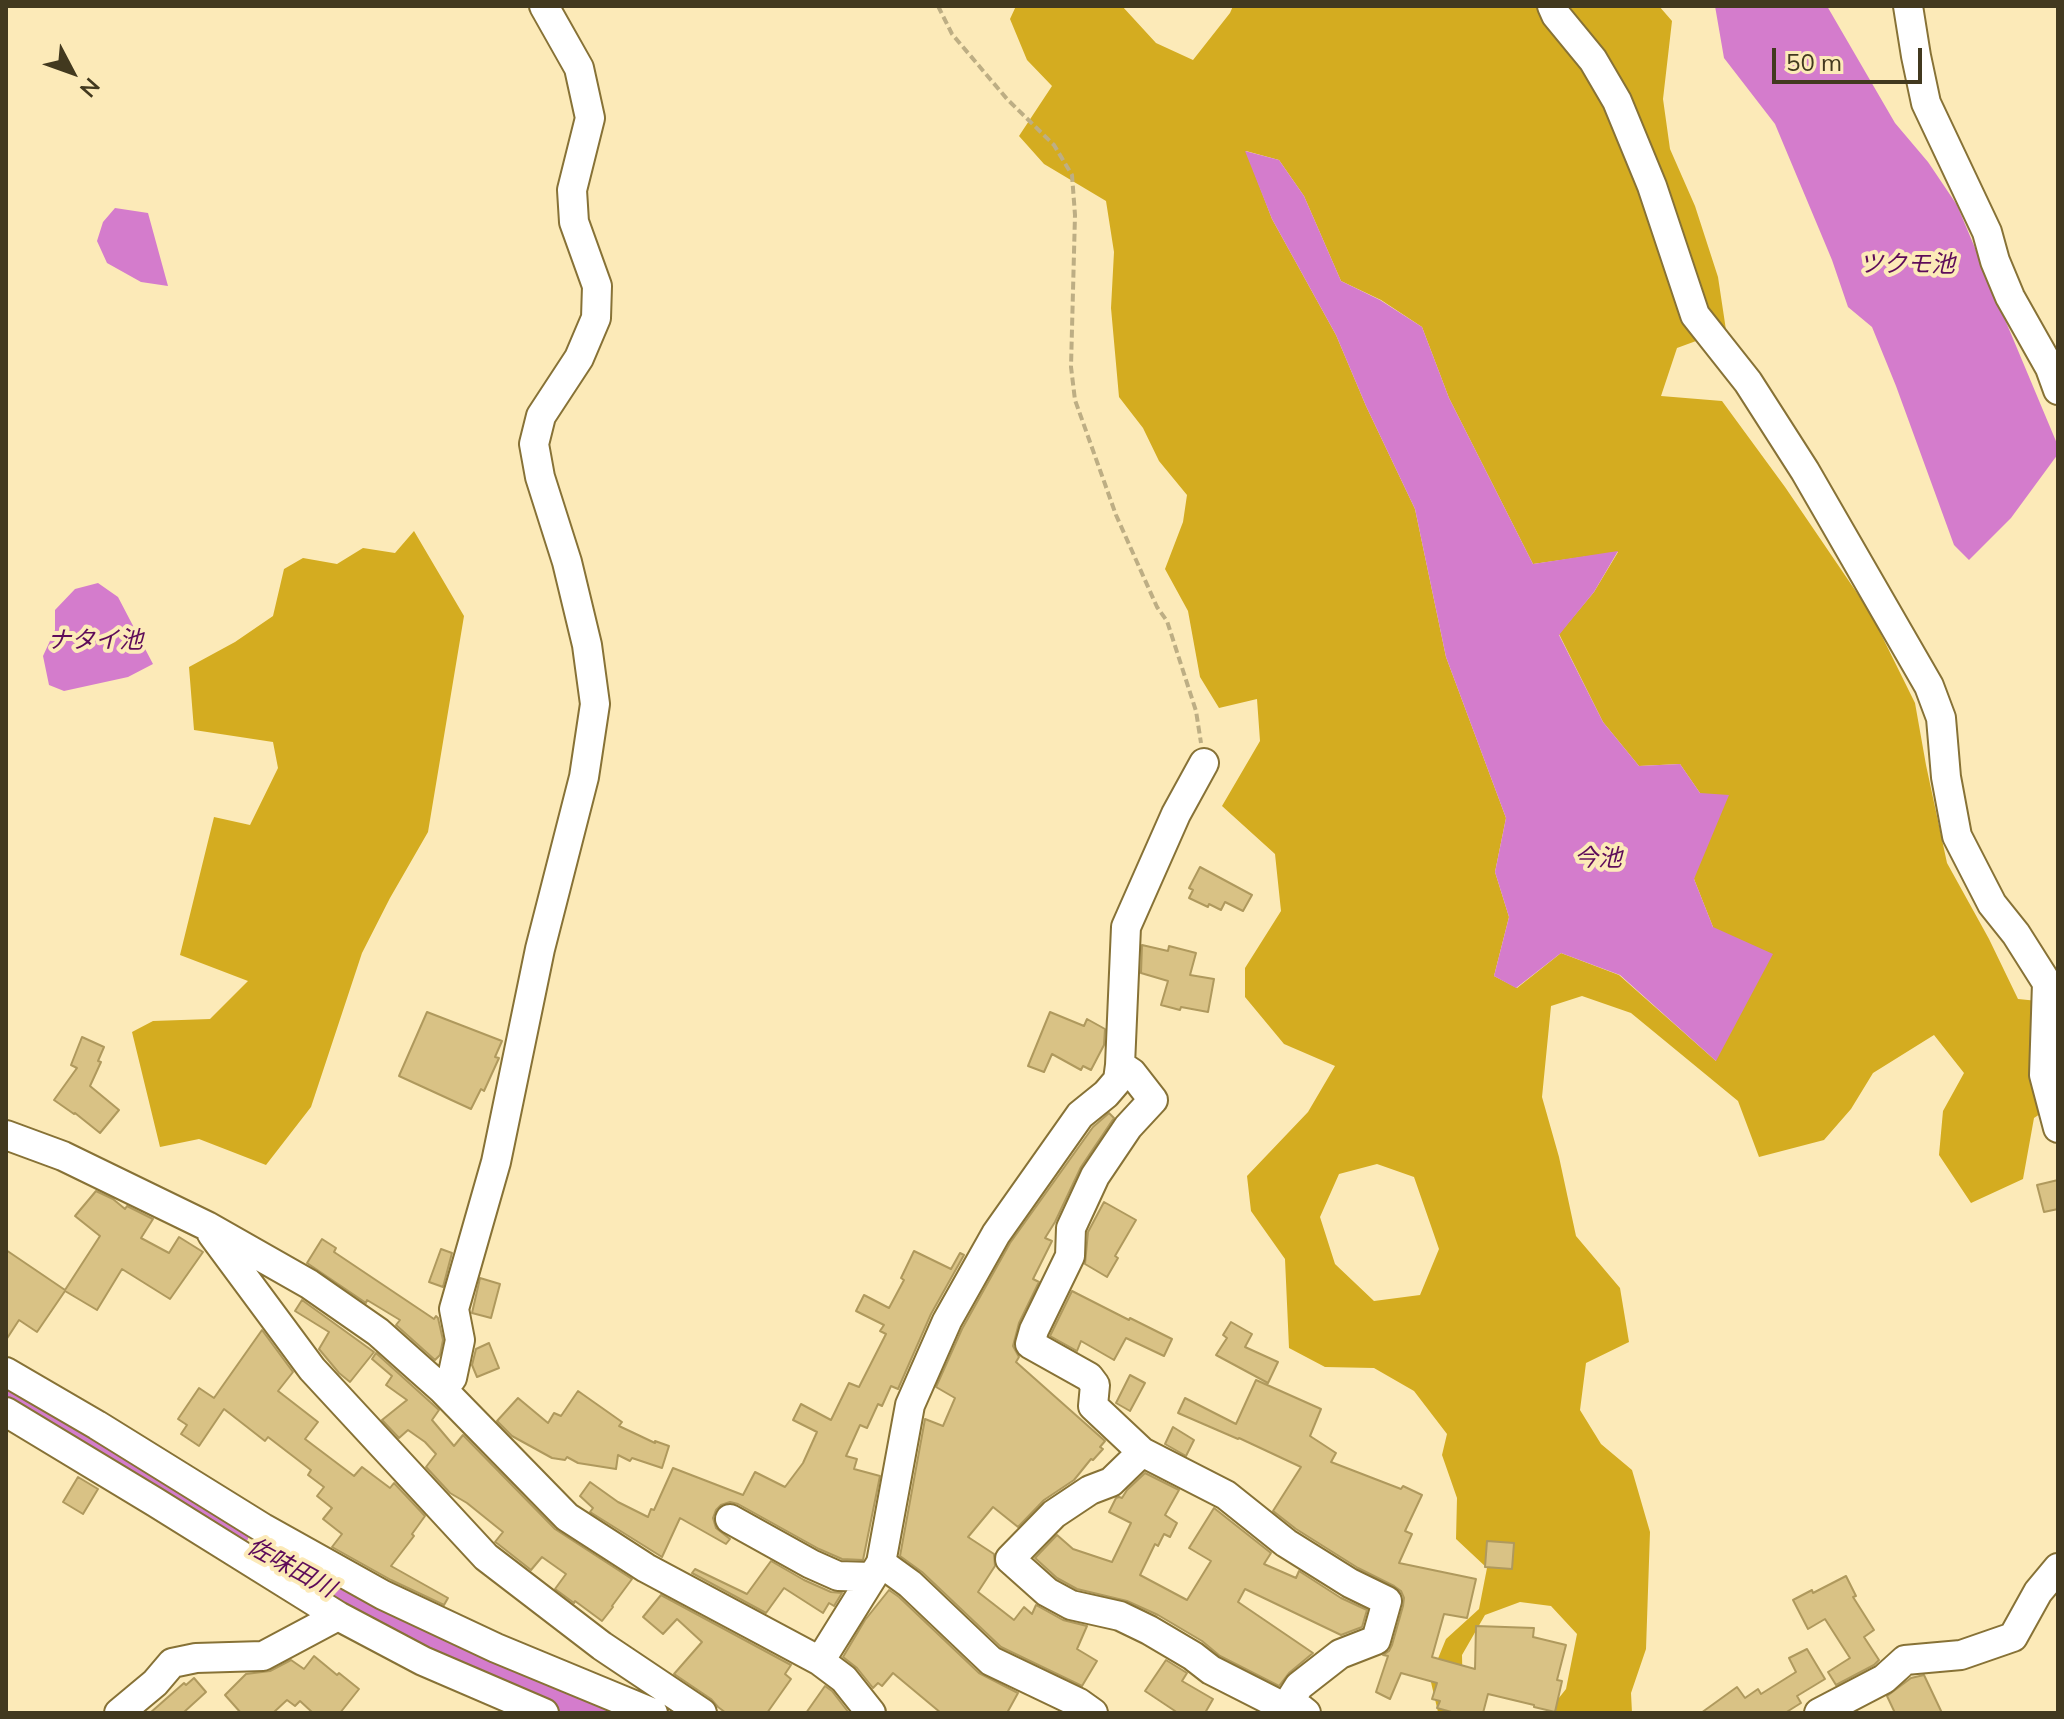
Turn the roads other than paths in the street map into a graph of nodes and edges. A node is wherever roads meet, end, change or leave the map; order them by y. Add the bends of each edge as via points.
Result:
1 (544, 6) edge
2 (1552, 6) edge
3 (1908, 6) edge
4 (2058, 390) edge
5 (1204, 763) road end
6 (1120, 1065) junction
7 (2058, 1128) edge
8 (6, 1135) edge
9 (207, 1226) junction
10 (6, 1372) edge
11 (442, 1389) junction
12 (6, 1412) edge
13 (1142, 1452) junction
14 (730, 1519) dead end
15 (2058, 1568) edge
16 (876, 1570) junction
17 (338, 1616) junction
18 (820, 1661) junction
19 (1296, 1709) edge
20 (1833, 1710) edge
21 (119, 1713) edge
22 (544, 1713) edge
23 (653, 1713) edge
24 (702, 1713) edge
25 (871, 1713) edge
26 (1093, 1713) edge

1 - 11 street via 579,68 590,118 572,190 574,222 597,286 596,318 579,358 541,416 534,444 587,645 595,704 584,777 540,949 496,1162 454,1309 460,1340 452,1378
2 - 7 street via 1617,101 1695,315 1748,382 1805,471 1929,686 1941,718 1957,836 1992,904 2047,983 2044,1075
3 - 4 street via 1926,103 1987,232 2010,297
5 - 6 street via 1126,927
6 - 13 street via 1153,1100 1095,1176 1071,1228 1070,1256 1030,1344 1089,1377 1095,1385 1093,1406
6 - 16 street via 1118,1080 1080,1115 996,1234 947,1321 910,1405
8 - 9 street via 63,1156
9 - 11 street via 309,1284 378,1332
9 - 24 street via 312,1369 486,1557 602,1646
10 - 23 street via 383,1595
11 - 18 street via 567,1517 646,1568
12 - 17 street
13 - 19 street via 1226,1495 1286,1543 1387,1601 1376,1640 1340,1654 1299,1686
13 - 19 street via 1111,1482 1054,1514 1010,1559 1047,1592 1071,1605 1120,1616 1211,1670
14 - 16 street via 838,1576
15 - 20 street via 2013,1637 1961,1655 1905,1660
16 - 18 street
16 - 26 street via 910,1584 991,1661
17 - 21 street via 263,1656 172,1663
17 - 22 street via 423,1661
18 - 25 street via 844,1679

